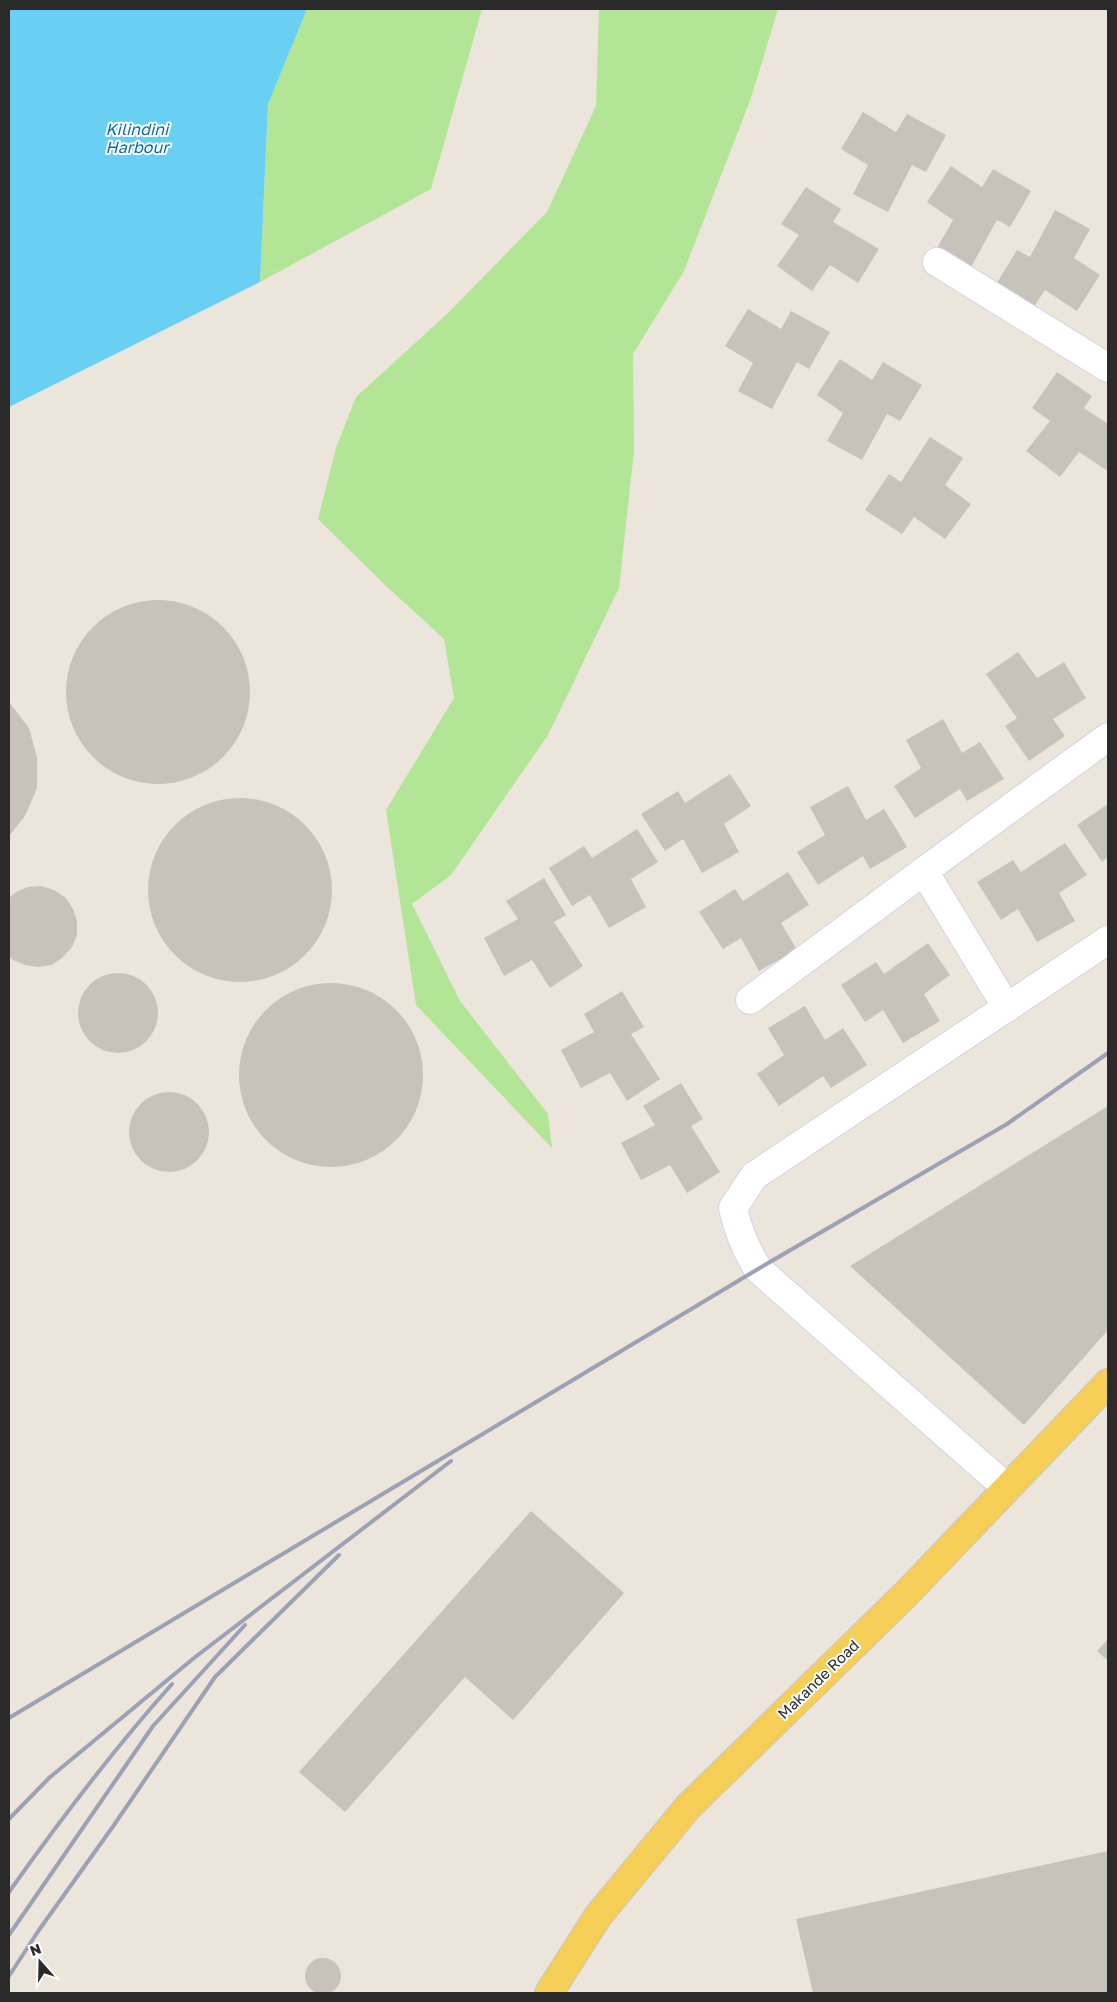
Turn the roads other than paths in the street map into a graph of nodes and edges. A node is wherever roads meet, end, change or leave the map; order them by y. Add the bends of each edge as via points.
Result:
1 (937, 262) dead end
2 (1108, 368) edge
3 (1108, 737) edge
4 (924, 871) junction
5 (1108, 940) edge
6 (750, 1000) dead end
7 (1007, 1008) junction
8 (1108, 1383) edge
9 (1007, 1488) junction
10 (549, 1993) edge

1 - 2 street
3 - 4 street
4 - 6 street
4 - 7 street
5 - 7 street
7 - 9 street via 754,1176 733,1208 738,1228 758,1269
8 - 9 main road, Makande Road
9 - 10 main road, Makande Road via 906,1594 688,1808 598,1916

